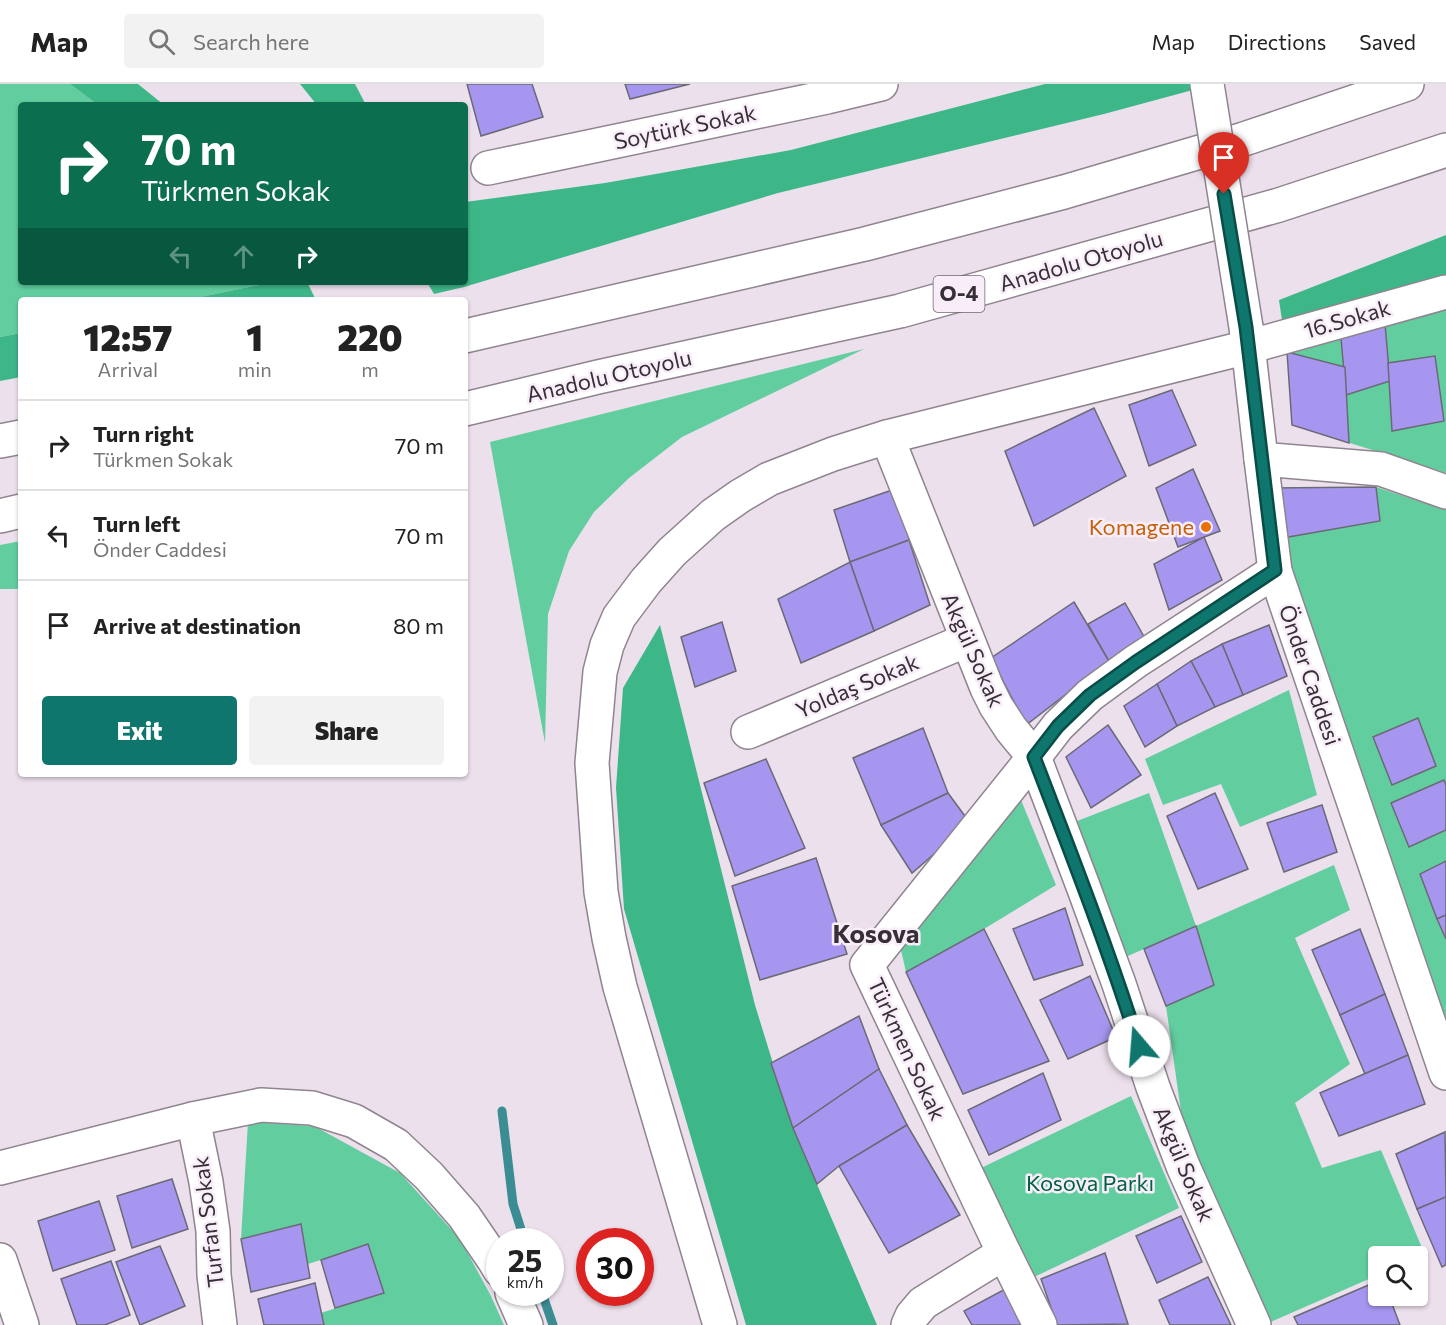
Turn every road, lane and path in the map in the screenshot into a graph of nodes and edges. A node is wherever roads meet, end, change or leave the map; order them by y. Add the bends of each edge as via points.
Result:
1 (881, 84) edge
2 (1207, 84) edge
3 (1407, 84) edge
4 (824, 91) edge
5 (1446, 150) edge
6 (488, 168) dead end
7 (1446, 292) edge
8 (468, 335) edge
9 (1247, 337) junction
10 (468, 408) edge
11 (887, 437) junction
12 (18, 438) edge
13 (0, 441) edge
14 (1261, 459) junction
15 (1446, 492) edge
16 (18, 512) edge
17 (0, 516) edge
18 (1275, 570) junction
19 (967, 640) junction
20 (748, 732) dead end
21 (1034, 757) junction
22 (1446, 1073) edge
23 (194, 1119) junction
24 (0, 1168) edge
25 (486, 1249) edge
26 (1004, 1253) junction
27 (0, 1260) edge
28 (518, 1306) edge
29 (22, 1325) edge
30 (220, 1325) edge
31 (526, 1325) edge
32 (720, 1325) edge
33 (908, 1325) edge
34 (1040, 1325) edge
35 (1254, 1325) edge

1 - 4 main road, Soytürk Sokak
2 - 9 main road, Önder Caddesi, bridge
3 - 8 main road via 1244,139 1064,192 865,244
4 - 6 main road, Soytürk Sokak
5 - 10 main road, Anadolu Otoyolu / O-4 via 1279,205 900,311
7 - 9 main road, 16.Sokak
9 - 11 main road, 16.Sokak
9 - 14 main road, Önder Caddesi
11 - 19 main road, Akgül Sokak
11 - 32 main road, 16.Sokak via 769,480 713,515 672,552 620,617 600,672 592,763 601,892 609,939
12 - 13 main road
14 - 15 main road via 1381,469
14 - 18 main road, Önder Caddesi
16 - 17 main road
18 - 21 main road, Türkmen Sokak via 1090,695
18 - 22 main road, Önder Caddesi
19 - 20 main road, Yoldaş Sokak
19 - 21 main road, Akgül Sokak via 996,706
21 - 26 main road, Türkmen Sokak via 867,965
21 - 35 main road, Akgül Sokak via 1179,1156
23 - 24 main road
23 - 25 main road via 261,1105 312,1108 354,1121 396,1145 429,1176
23 - 30 main road, Turfan Sokak via 213,1232
26 - 33 main road via 923,1303
26 - 34 main road, Türkmen Sokak
27 - 29 main road
28 - 31 main road

